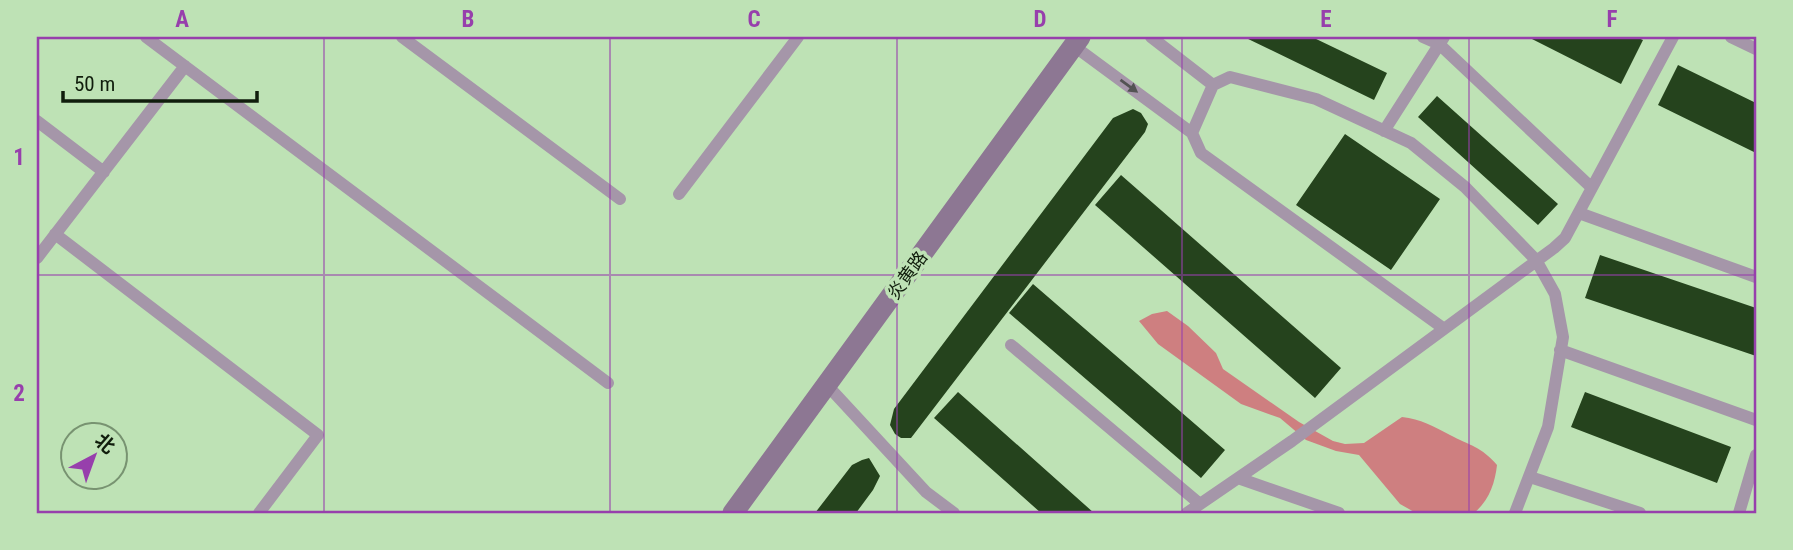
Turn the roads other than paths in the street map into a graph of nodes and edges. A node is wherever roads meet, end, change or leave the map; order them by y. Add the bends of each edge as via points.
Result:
1 (146, 37) edge
2 (402, 37) edge
3 (798, 37) edge
4 (1151, 37) edge
5 (1423, 37) edge
6 (1673, 37) edge
7 (1731, 37) edge
8 (1077, 41) edge
9 (1442, 41) edge
10 (1756, 49) edge
11 (185, 66) junction
12 (1213, 85) junction
13 (37, 121) edge
14 (1384, 131) junction
15 (1192, 132) junction
16 (104, 172) junction
17 (1591, 188) junction
18 (679, 194) dead end
19 (620, 199) dead end
20 (1579, 213) junction
21 (55, 234) junction
22 (37, 258) edge
23 (1536, 260) junction
24 (1756, 277) edge
25 (1443, 328) junction
26 (1012, 345) dead end
27 (1560, 350) junction
28 (608, 383) dead end
29 (827, 385) junction
30 (1756, 420) edge
31 (1756, 455) edge
32 (1530, 477) junction
33 (1238, 478) junction
34 (1200, 504) junction
35 (259, 513) edge
36 (733, 513) edge
37 (954, 513) edge
38 (1187, 513) edge
39 (1339, 513) edge
40 (1515, 513) edge
41 (1640, 513) edge
42 (1739, 513) edge

1 - 11 lane
2 - 19 lane
3 - 18 lane
4 - 12 lane
5 - 9 lane
6 - 17 lane
7 - 10 lane
8 -> 15 lane
8 - 29 street, 炎黄路
9 - 14 lane
9 - 17 lane
11 - 16 lane
11 - 28 lane
12 - 14 lane via 1230,77 1316,99
12 - 15 lane
13 - 16 lane
14 - 23 lane via 1411,143 1465,187
15 - 25 lane via 1200,153
16 - 21 lane
17 - 20 lane
20 - 23 lane via 1565,238
20 - 24 lane
21 - 22 lane
21 - 35 lane via 318,435
23 - 25 lane
23 - 27 lane via 1555,294 1563,337
25 - 33 lane
26 - 34 lane
27 - 30 lane
27 - 32 lane via 1548,427
29 - 36 street, 炎黄路
29 - 37 lane via 926,492
31 - 42 lane
32 - 40 lane
32 - 41 lane
33 - 34 lane
33 - 39 lane
34 - 38 lane

